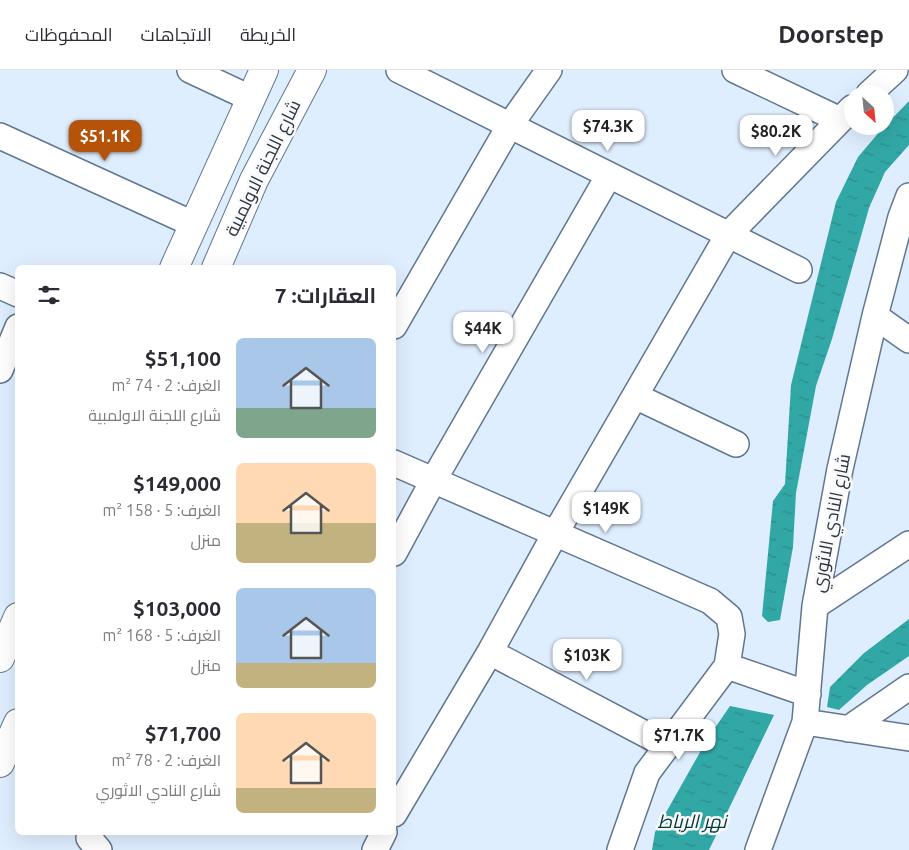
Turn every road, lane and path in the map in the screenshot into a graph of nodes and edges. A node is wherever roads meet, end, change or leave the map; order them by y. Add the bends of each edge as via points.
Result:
1 (190, 70) edge
2 (264, 70) edge
3 (312, 70) edge
4 (399, 70) edge
5 (549, 70) edge
6 (735, 70) edge
7 (896, 70) edge
8 (879, 85) edge
9 (250, 98) junction
10 (844, 113) edge
11 (844, 116) edge
12 (510, 125) junction
13 (0, 136) edge
14 (609, 175) junction
15 (909, 196) edge
16 (193, 224) junction
17 (728, 235) junction
18 (175, 265) edge
19 (217, 265) edge
20 (799, 270) dead end
21 (0, 286) edge
22 (15, 293) edge
23 (875, 316) junction
24 (396, 323) edge
25 (15, 334) edge
26 (909, 340) edge
27 (0, 370) edge
28 (635, 396) junction
29 (736, 444) dead end
30 (396, 464) edge
31 (434, 481) junction
32 (555, 534) junction
33 (909, 544) edge
34 (396, 549) edge
35 (815, 606) junction
36 (10, 623) edge
37 (490, 652) junction
38 (0, 658) edge
39 (728, 666) junction
40 (909, 687) edge
41 (808, 694) junction
42 (806, 722) junction
43 (848, 728) junction
44 (15, 730) edge
45 (909, 738) edge
46 (666, 745) junction
47 (0, 763) edge
48 (396, 811) edge
49 (90, 835) edge
50 (382, 835) edge
51 (100, 850) edge
52 (374, 850) edge
53 (620, 850) edge
54 (758, 850) edge

1 - 9 street
2 - 9 main road
3 - 19 main road, شارع اللجنة الاولمبية via 254,180
4 - 12 street
5 - 12 street
6 - 10 street
7 - 8 street
9 - 16 main road
11 - 17 street
12 - 14 street
12 - 24 street
13 - 16 street
14 - 17 street
14 - 31 street
15 - 23 street, شارع النادي الاثوري
16 - 18 main road
17 - 20 street
17 - 28 street
21 - 22 street
23 - 26 street
23 - 35 street, شارع النادي الاثوري via 840,469
25 - 27 street
28 - 29 street
28 - 32 street
30 - 31 street
31 - 32 street
31 - 34 street
32 - 37 street
32 - 39 street via 710,601 729,617 732,634
33 - 35 street
35 - 41 street, شارع النادي الاثوري
36 - 38 main road
37 - 46 street
37 - 48 street
39 - 41 street
39 - 46 street
40 - 43 street
41 - 42 street, شارع النادي الاثوري
42 - 43 street
42 - 54 street, شارع النادي الاثوري
43 - 45 street
44 - 47 main road
46 - 53 street via 647,773
49 - 51 street
50 - 52 street

